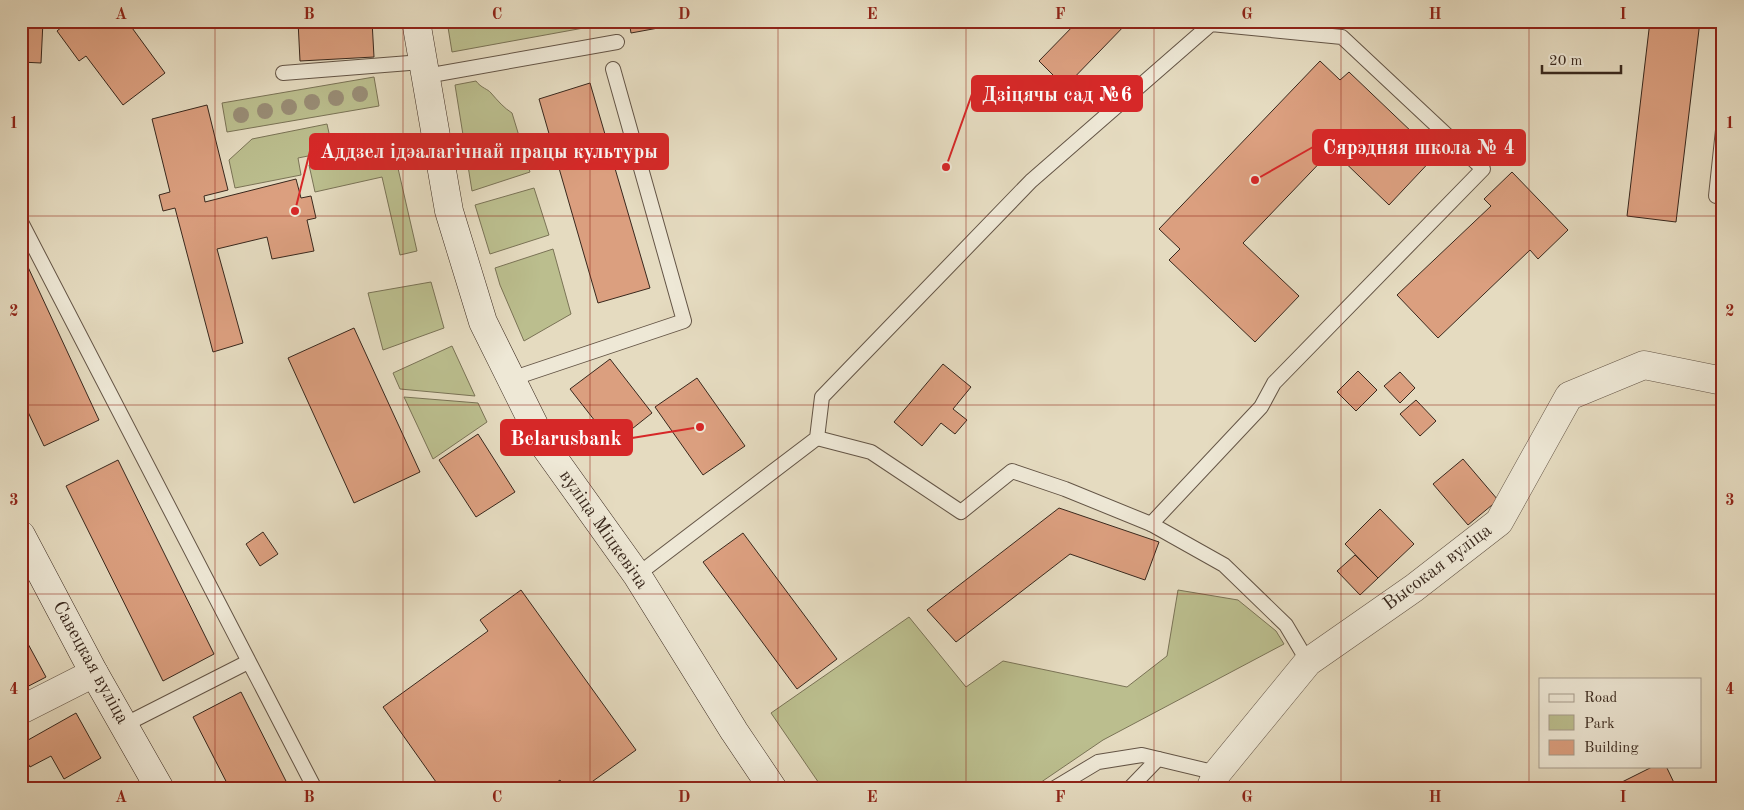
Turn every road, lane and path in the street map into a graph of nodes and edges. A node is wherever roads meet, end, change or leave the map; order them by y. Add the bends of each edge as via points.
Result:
1 (416, 21) edge
2 (618, 42) dead end
3 (613, 68) dead end
4 (424, 69) junction
5 (283, 73) dead end
6 (1723, 130) edge
7 (1716, 196) dead end
8 (21, 222) edge
9 (511, 379) junction
10 (1723, 381) edge
11 (817, 438) junction
12 (1151, 524) junction
13 (21, 535) edge
14 (637, 575) junction
15 (248, 662) junction
16 (1308, 662) junction
17 (94, 673) junction
18 (21, 710) edge
19 (124, 725) junction
20 (1158, 759) junction
21 (1213, 781) edge
22 (770, 788) edge
23 (160, 789) edge
24 (315, 789) edge
25 (1053, 789) edge
26 (1129, 789) edge

1 - 4 street, вуліца Міцкевіча
2 - 4 lane
3 - 9 lane via 684,321
4 - 5 lane
4 - 9 street, вуліца Міцкевіча via 449,211 483,322
6 - 7 lane
8 - 15 lane
9 - 14 street, вуліца Міцкевіча via 544,445
10 - 16 street, Высокая вуліца via 1644,365 1569,396 1499,522 1414,588
11 - 12 lane via 871,452 961,512 1012,471
11 - 12 lane via 822,397 1031,182 1211,24 1342,37 1483,170 1274,383 1261,407
11 - 14 lane
12 - 16 lane via 1224,565 1286,625
13 - 17 street, Савецкая вуліца
14 - 22 street, вуліца Міцкевіча
15 - 19 lane
15 - 24 lane
16 - 21 street, Высокая вуліца
17 - 18 street
17 - 19 street, Савецкая вуліца
19 - 23 street, Савецкая вуліца
20 - 21 lane
20 - 25 lane via 1142,755 1098,762
20 - 26 lane

